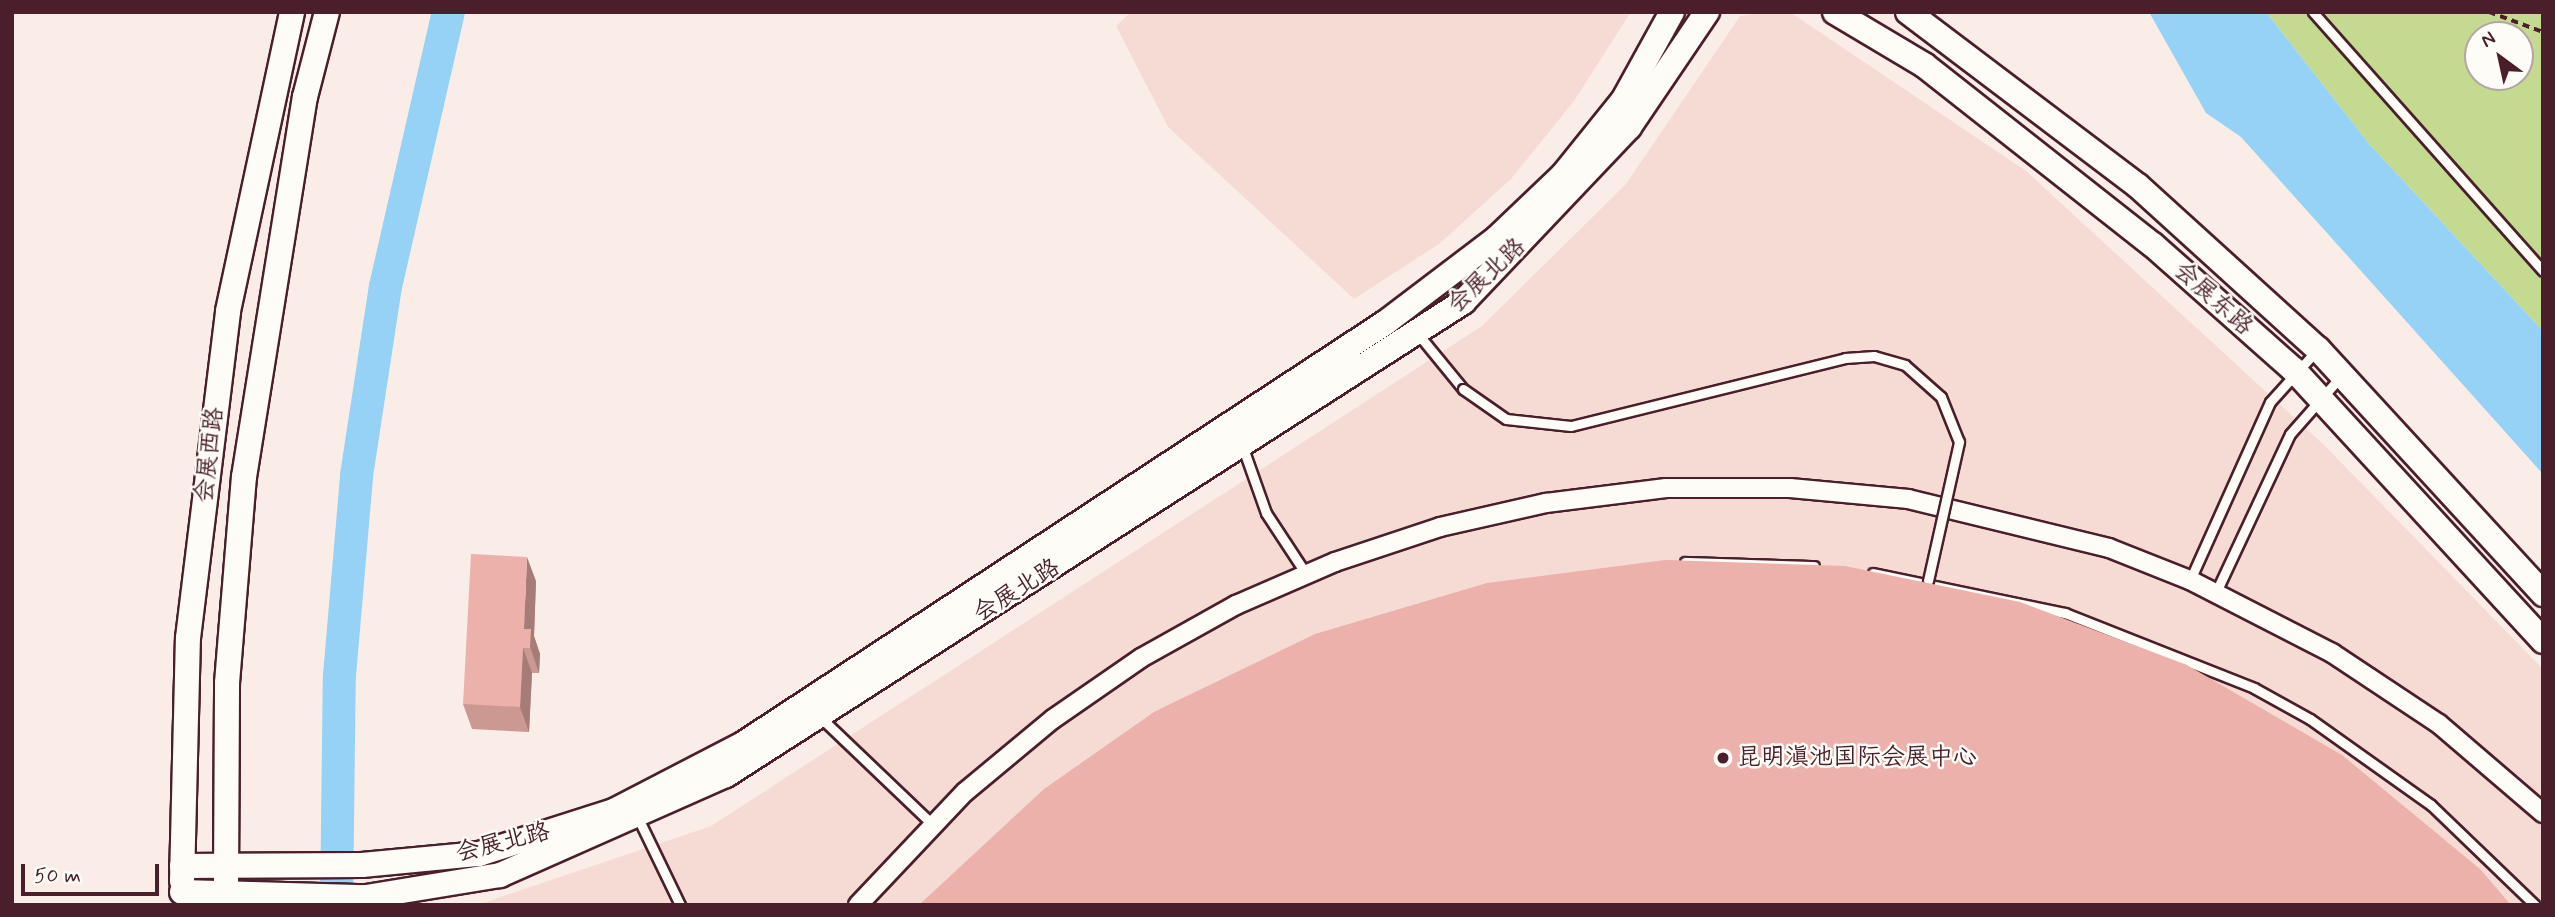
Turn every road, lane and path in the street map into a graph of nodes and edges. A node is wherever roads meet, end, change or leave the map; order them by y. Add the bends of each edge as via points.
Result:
1 (292, 12) edge
2 (327, 12) edge
3 (1672, 12) edge
4 (1707, 12) edge
5 (1835, 12) edge
6 (1908, 12) edge
7 (2313, 12) edge
8 (2489, 12) edge
9 (2543, 32) edge
10 (2543, 271) edge
11 (1418, 333) junction
12 (2318, 349) junction
13 (2294, 370) junction
14 (2343, 375) junction
15 (2318, 395) junction
16 (1242, 448) junction
17 (1673, 563) edge
18 (1830, 568) edge
19 (1855, 571) edge
20 (1307, 573) junction
21 (2190, 580) junction
22 (1928, 581) junction
23 (2216, 592) junction
24 (2543, 594) edge
25 (2543, 641) edge
26 (819, 716) junction
27 (2543, 813) edge
28 (638, 818) junction
29 (932, 824) junction
30 (182, 866) junction
31 (225, 867) junction
32 (182, 898) edge
33 (226, 899) edge
34 (679, 902) edge
35 (858, 905) edge
36 (2535, 905) edge

1 - 30 street, 会展西路 via 226,324 188,638
2 - 31 street, 会展西路 via 303,110 243,477 226,682
3 - 31 street, 会展北路 via 1624,99 1563,175 1497,238 1385,323 743,744 614,811 479,854 362,865
4 - 11 street, 会展北路 via 1629,127 1555,211 1463,302
5 - 13 street, 会展东路 via 1924,65 2047,159
6 - 12 street, 会展东路 via 2138,186
7 - 10 lane
8 - 9 path
11 - 16 street, 会展北路
11 - 22 lane, bridge via 1463,390 1506,419 1571,426 1846,358 1874,356 1906,365 1941,397 1959,442
12 - 13 lane
12 - 14 street, 会展东路
13 - 15 street, 会展东路
13 - 21 lane via 2270,402
14 - 15 lane
14 - 24 street, 会展东路
15 - 23 lane via 2290,434
15 - 25 street, 会展东路
16 - 20 lane via 1266,513
16 - 26 street, 会展北路
17 - 18 lane
19 - 22 lane
20 - 21 street via 1493,514 1600,495 1725,485 1848,492 1983,513 2109,548
20 - 29 street via 1187,631 1096,687 1011,752
21 - 23 street
22 - 36 lane via 2065,612 2254,688 2310,719 2431,804
23 - 27 street via 2391,690
26 - 28 street, 会展北路 via 726,775
26 - 29 lane
28 - 33 street, 会展北路 via 500,875 366,897
28 - 34 lane
29 - 35 street
30 - 31 street, 会展北路
30 - 32 street, 会展西路
31 - 33 street, 会展西路
32 - 33 street, 会展北路

